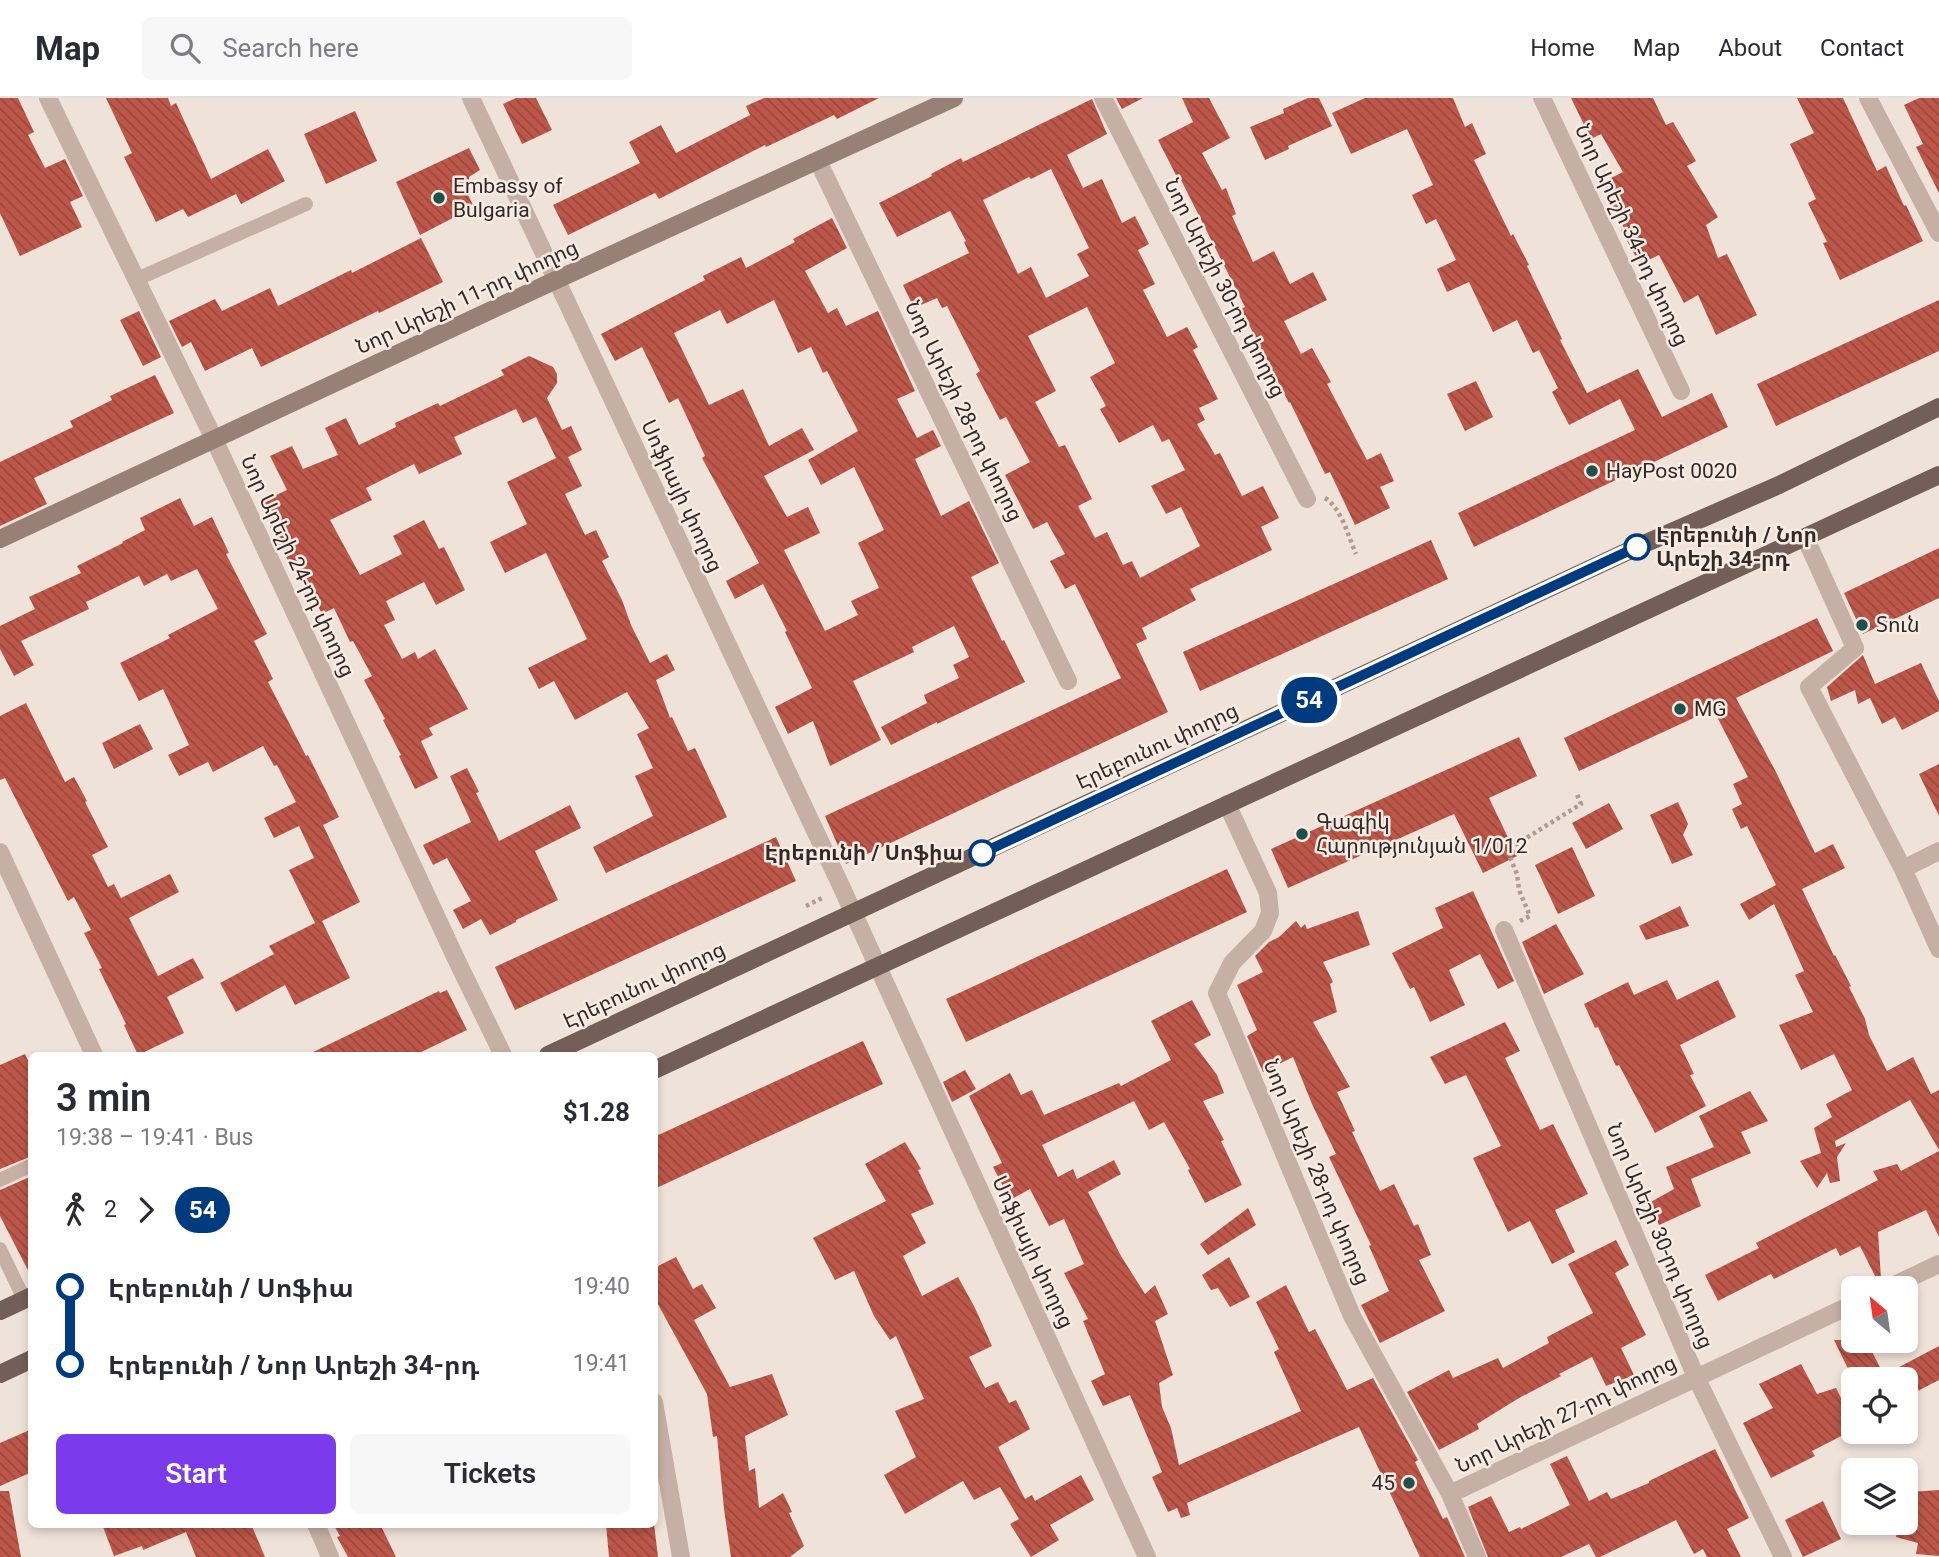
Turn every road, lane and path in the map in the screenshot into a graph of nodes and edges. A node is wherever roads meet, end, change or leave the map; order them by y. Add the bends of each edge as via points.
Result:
1 (48, 98) edge
2 (471, 98) edge
3 (954, 98) edge
4 (1103, 98) edge
5 (1542, 98) edge
6 (1868, 98) edge
7 (818, 161) junction
8 (306, 204) dead end
9 (1939, 233) edge
10 (137, 279) junction
11 (556, 280) junction
12 (1681, 391) dead end
13 (1939, 407) edge
14 (214, 439) junction
15 (1939, 474) edge
16 (1307, 499) joint
17 (1805, 537) junction
18 (0, 539) edge
19 (1356, 554) dead end
20 (1068, 681) dead end
21 (1576, 792) dead end
22 (1227, 804) junction
23 (1939, 851) edge
24 (0, 852) edge
25 (1903, 869) junction
26 (822, 898) dead end
27 (806, 905) dead end
28 (853, 913) junction
29 (1504, 930) joint
30 (1939, 949) edge
31 (877, 967) junction
32 (93, 1052) edge
33 (502, 1052) edge
34 (554, 1052) edge
35 (658, 1068) edge
36 (28, 1167) edge
37 (0, 1180) edge
38 (0, 1249) edge
39 (1939, 1264) edge
40 (1914, 1276) edge
41 (28, 1298) edge
42 (1841, 1310) edge
43 (0, 1311) edge
44 (28, 1361) edge
45 (0, 1374) edge
46 (1696, 1377) junction
47 (658, 1425) edge
48 (1450, 1494) junction
49 (318, 1528) edge
50 (330, 1557) edge
51 (681, 1557) edge
52 (1147, 1557) edge
53 (1478, 1557) edge
54 (1783, 1557) edge

1 - 10 street, Նոր Արեշի 24-րդ փողոց
2 - 11 street, Սոֆիայի փողոց
3 - 7 street, Նոր Արեշի 11-րդ փողոց
4 - 16 street, Նոր Արեշի 30-րդ փողոց
5 - 12 street, Նոր Արեշի 34-րդ փողոց
6 - 9 street
7 - 11 street, Նոր Արեշի 11-րդ փողոց
7 - 20 street, Նոր Արեշի 28-րդ փողոց
8 - 10 lane
10 - 14 street, Նոր Արեշի 24-րդ փողոց
11 - 14 street, Նոր Արեշի 11-րդ փողոց
11 - 28 street, Սոֆիայի փողոց
13 - 28 main road, Էրեբունու փողոց
14 - 18 street, Նոր Արեշի 11-րդ փողոց
14 - 33 street, Նոր Արեշի 24-րդ փողոց
15 - 17 main road
16 - 19 path via 1322,497 1333,503
17 - 22 main road
17 - 25 street via 1854,648 1810,687
21 - 29 path via 1581,804 1507,850 1530,916
22 - 31 main road
22 - 48 street, Նոր Արեշի 28-րդ փողոց via 1268,892 1270,914 1263,931 1232,963 1217,993 1352,1316
23 - 25 street
24 - 32 street
25 - 30 street
26 - 27 path
28 - 31 street, Սոֆիայի փողոց
28 - 34 main road, Էրեբունու փողոց
29 - 46 street, Նոր Արեշի 30-րդ փողոց
31 - 35 main road
31 - 52 street, Սոֆիայի փողոց
36 - 37 lane
38 - 41 lane
39 - 40 street
41 - 43 main road
42 - 46 street, Նոր Արեշի 27-րդ փողոց
44 - 45 main road
46 - 48 street, Նոր Արեշի 27-րդ փողոց
46 - 54 street, Նոր Արեշի 30-րդ փողոց
47 - 51 street
48 - 53 street, Նոր Արեշի 28-րդ փողոց
49 - 50 street

